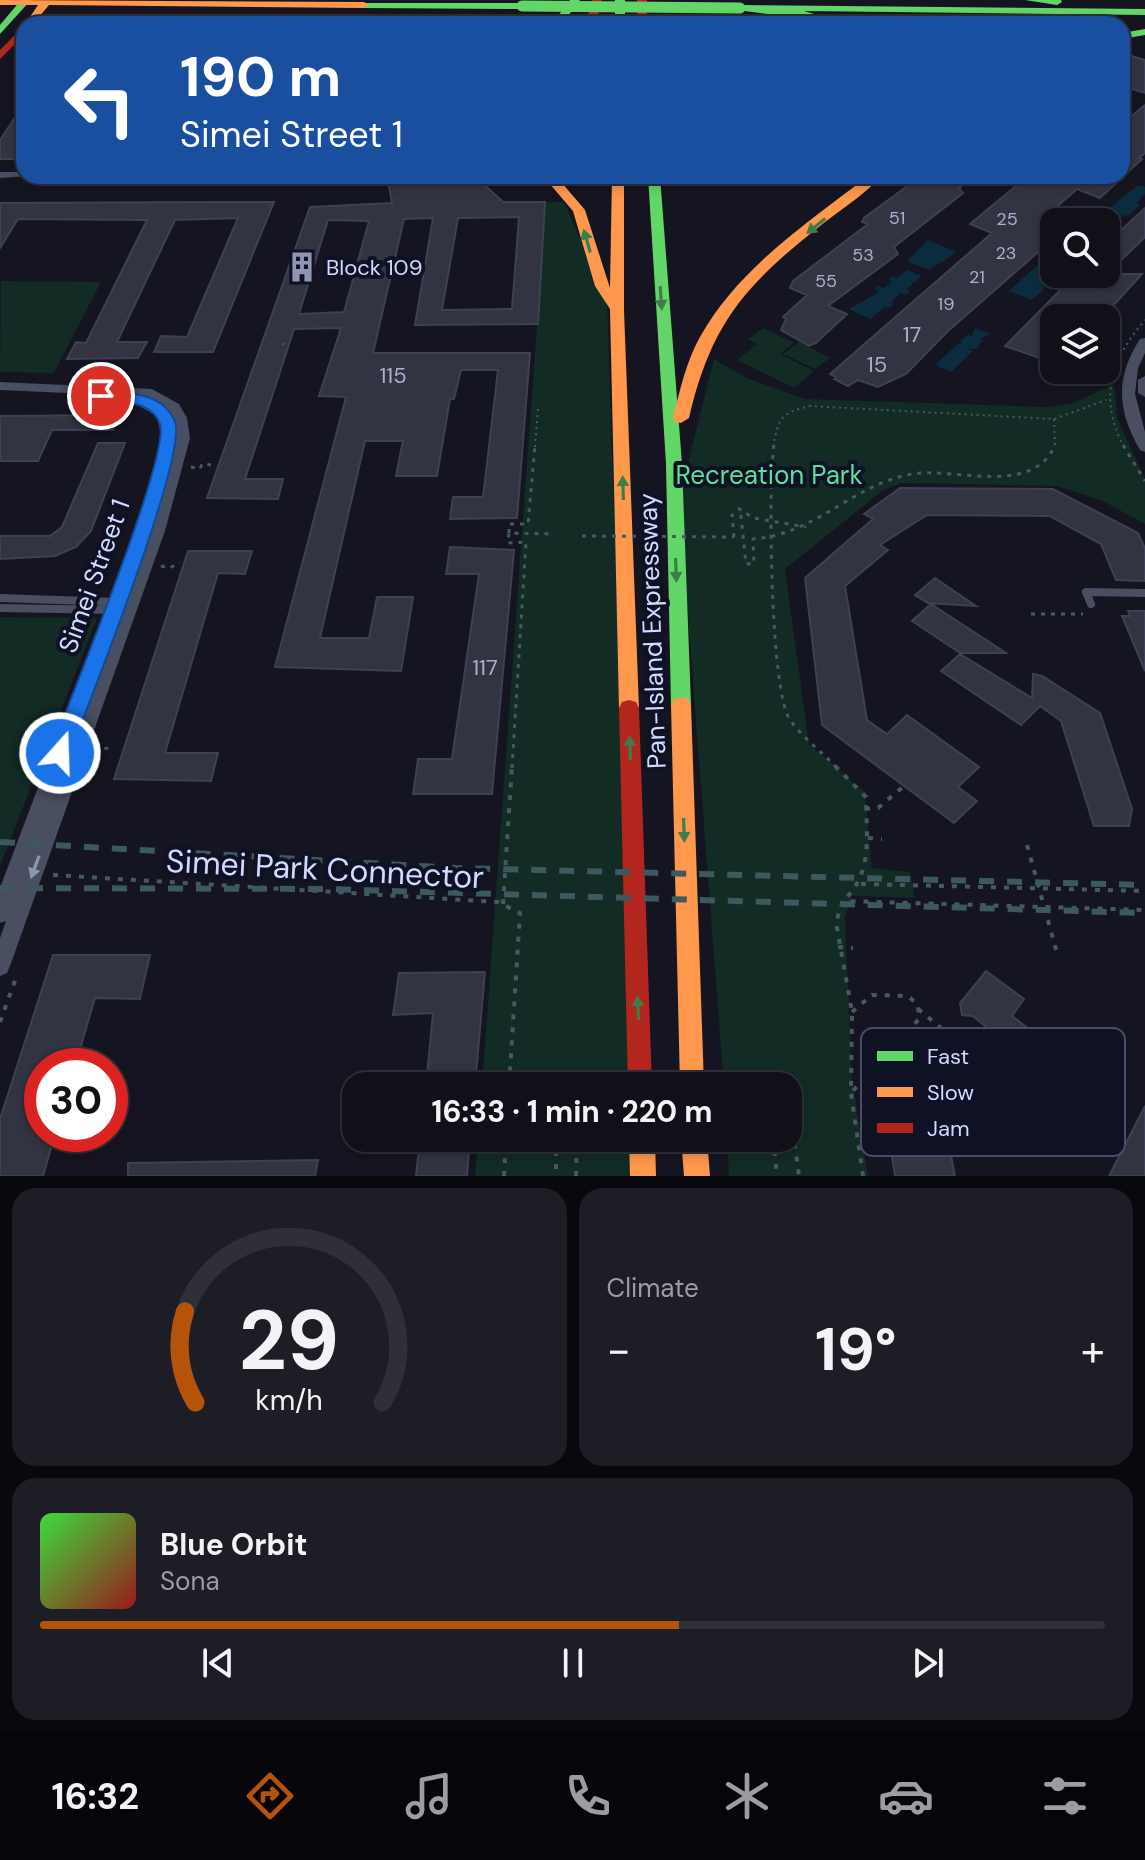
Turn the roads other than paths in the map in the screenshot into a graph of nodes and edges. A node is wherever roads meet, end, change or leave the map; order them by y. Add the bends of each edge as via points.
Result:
1 (839, 0) edge
2 (1030, 0) edge
3 (48, 1) edge
4 (1145, 1) edge
5 (1057, 2) edge
6 (86, 3) junction
7 (740, 8) junction
8 (1145, 12) edge
9 (18, 13) edge
10 (810, 16) edge
11 (16, 18) edge
12 (0, 31) edge
13 (0, 56) edge
14 (556, 184) edge
15 (618, 184) edge
16 (655, 184) edge
17 (866, 184) edge
18 (617, 310) junction
19 (1144, 344) edge
20 (1145, 380) edge
21 (0, 386) edge
22 (1145, 393) edge
23 (0, 394) edge
24 (1145, 447) edge
25 (674, 464) junction
26 (1145, 593) edge
27 (0, 598) edge
28 (1091, 604) dead end
29 (121, 606) junction
30 (0, 608) edge
31 (0, 914) edge
32 (0, 966) edge
33 (640, 1072) edge
34 (692, 1072) edge
35 (642, 1152) edge
36 (695, 1152) edge
37 (643, 1176) edge
38 (697, 1176) edge

1 - 5 main road
2 - 5 main road
3 - 6 main road
3 - 9 main road
4 - 5 main road
6 - 7 main road, bridge
6 - 9 main road
7 - 8 main road
7 - 10 main road
9 - 12 main road
11 - 13 main road
18 -> 14 main road via 602,286 579,210
15 - 18 main road, Pan-Island Expressway
16 -> 25 main road, Pan-Island Expressway
17 -> 25 main road via 746,285 714,320 686,382
33 -> 18 main road, Pan-Island Expressway
19 - 24 street via 1128,370 1127,384
20 - 22 street
21 - 29 street, Simei Street 1 via 129,388 174,407 183,438 157,531
23 - 29 street, Simei Street 1 via 124,396 153,405 167,422 169,440
25 -> 34 main road, Pan-Island Expressway
26 - 28 lane via 1086,592
27 - 29 lane
29 - 30 lane
29 - 31 street, Simei Street 1
29 -> 32 street, Simei Street 1
35 - 37 main road
36 - 38 main road

